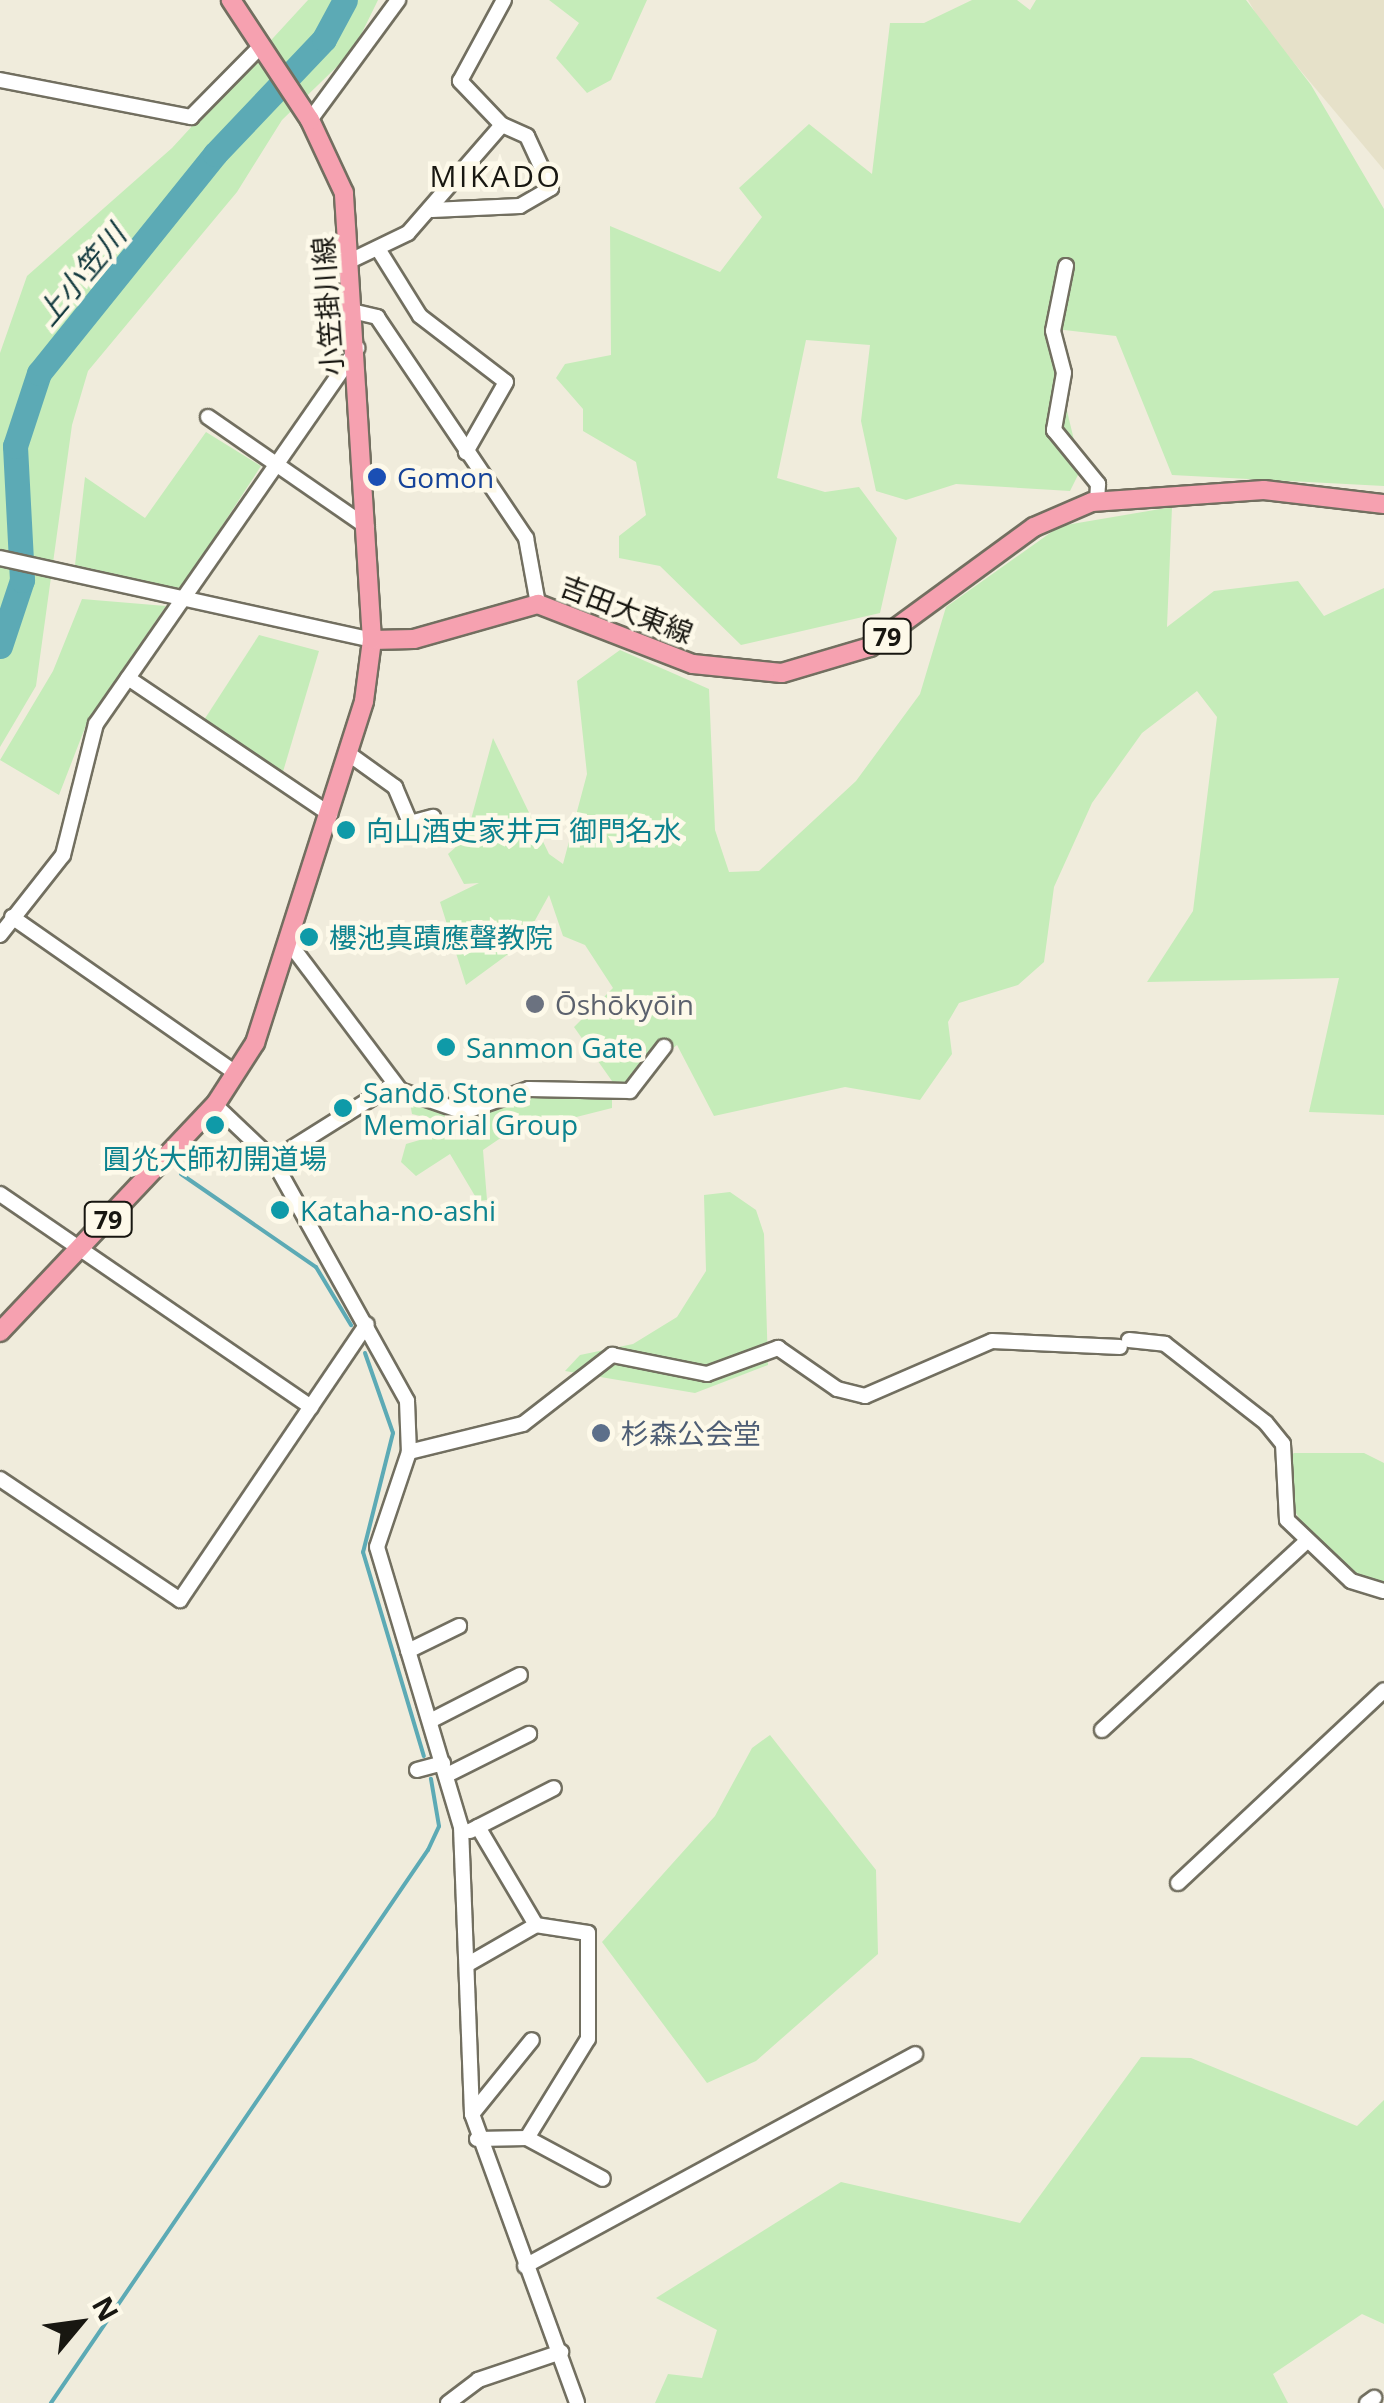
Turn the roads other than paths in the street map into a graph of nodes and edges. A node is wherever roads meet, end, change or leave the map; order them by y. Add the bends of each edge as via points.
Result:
1 (231, 0) edge
2 (398, 0) edge
3 (504, 0) edge
4 (262, 53) junction
5 (0, 80) edge
6 (307, 115) junction
7 (502, 125) junction
8 (432, 210) junction
9 (380, 252) junction
10 (352, 260) junction
11 (1066, 266) dead end
12 (356, 312) junction
13 (358, 347) junction
14 (208, 417) dead end
15 (466, 452) junction
16 (271, 463) junction
17 (1098, 502) junction
18 (1384, 504) edge
19 (367, 527) junction
20 (0, 558) edge
21 (182, 596) junction
22 (538, 604) junction
23 (372, 640) junction
24 (128, 678) junction
25 (349, 754) junction
26 (330, 814) junction
27 (432, 817) dead end
28 (12, 917) junction
29 (0, 935) edge
30 (290, 944) junction
31 (664, 1047) dead end
32 (238, 1074) junction
33 (394, 1084) junction
34 (215, 1105) junction
35 (273, 1160) junction
36 (0, 1194) edge
37 (80, 1248) junction
38 (367, 1324) junction
39 (0, 1332) edge
40 (311, 1407) junction
41 (409, 1452) junction
42 (0, 1479) edge
43 (1306, 1542) junction
44 (1384, 1591) edge
45 (458, 1626) dead end
46 (408, 1651) junction
47 (520, 1675) dead end
48 (1384, 1690) edge
49 (430, 1721) junction
50 (1102, 1730) dead end
51 (529, 1734) dead end
52 (445, 1769) junction
53 (416, 1770) dead end
54 (554, 1788) dead end
55 (478, 1827) junction
56 (462, 1833) junction
57 (1178, 1883) dead end
58 (536, 1925) junction
59 (470, 1962) junction
60 (532, 2040) dead end
61 (915, 2054) dead end
62 (472, 2114) junction
63 (477, 2138) junction
64 (527, 2138) junction
65 (603, 2179) dead end
66 (525, 2266) junction
67 (561, 2352) junction
68 (448, 2403) edge
69 (577, 2403) edge

1 - 4 main road, 小笠掛川線
2 - 6 street
3 - 7 street via 460,81
4 - 5 street via 191,118
4 - 6 main road, 小笠掛川線
6 - 10 main road, 小笠掛川線 via 344,194
7 - 8 street
7 - 8 street via 527,136 551,188 520,206
8 - 9 street
9 - 10 street
9 - 15 street via 420,316 506,382
10 - 12 main road, 小笠掛川線
11 - 17 street via 1053,330 1064,372 1054,430 1098,484
12 - 13 main road, 小笠掛川線
12 - 15 street via 376,317
13 - 16 street
13 - 19 main road, 小笠掛川線
14 - 16 street
15 - 22 street via 526,538
16 - 19 street
16 - 21 street
17 - 18 main road, 吉田大東線 / 79 via 1264,490
17 - 22 main road, 吉田大東線 / 79 via 1034,527 870,646 782,673 693,664
19 - 23 main road, 小笠掛川線
20 - 21 street
21 - 23 street
21 - 24 street
22 - 23 main road, 吉田大東線 via 414,639
23 - 25 main road, 79
24 - 26 street
24 - 28 street via 96,724 63,855
25 - 26 main road, 79
25 - 27 street via 396,787 410,823
26 - 30 main road, 79
28 - 29 street
28 - 32 street
30 - 32 main road, 79
30 - 33 street
31 - 33 street via 630,1090 529,1090 477,1112
32 - 34 main road, 79
33 - 35 street
34 - 35 street
34 - 37 main road, 79
35 - 38 street
36 - 37 street
37 - 39 main road, 79
37 - 40 street
38 - 40 street
38 - 41 street via 407,1401
40 - 42 street via 180,1600
41 - 43 street via 523,1424 612,1355 706,1374 778,1348 809,1361 837,1390 864,1396 992,1341 1166,1344 1283,1444 1287,1520
41 - 46 street via 376,1546
43 - 44 street via 1355,1584
43 - 50 street
45 - 46 street
46 - 49 street
47 - 49 street
48 - 57 street
49 - 52 street
51 - 52 street
52 - 53 street
52 - 56 street
54 - 55 street
55 - 56 street
55 - 58 street via 507,1863
56 - 59 street
58 - 59 street
58 - 64 street via 588,1933 592,2026
59 - 62 street
60 - 62 street
61 - 66 street
62 - 63 street
63 - 64 street
63 - 66 street
64 - 65 street
66 - 67 street
67 - 68 street via 478,2380
67 - 69 street

